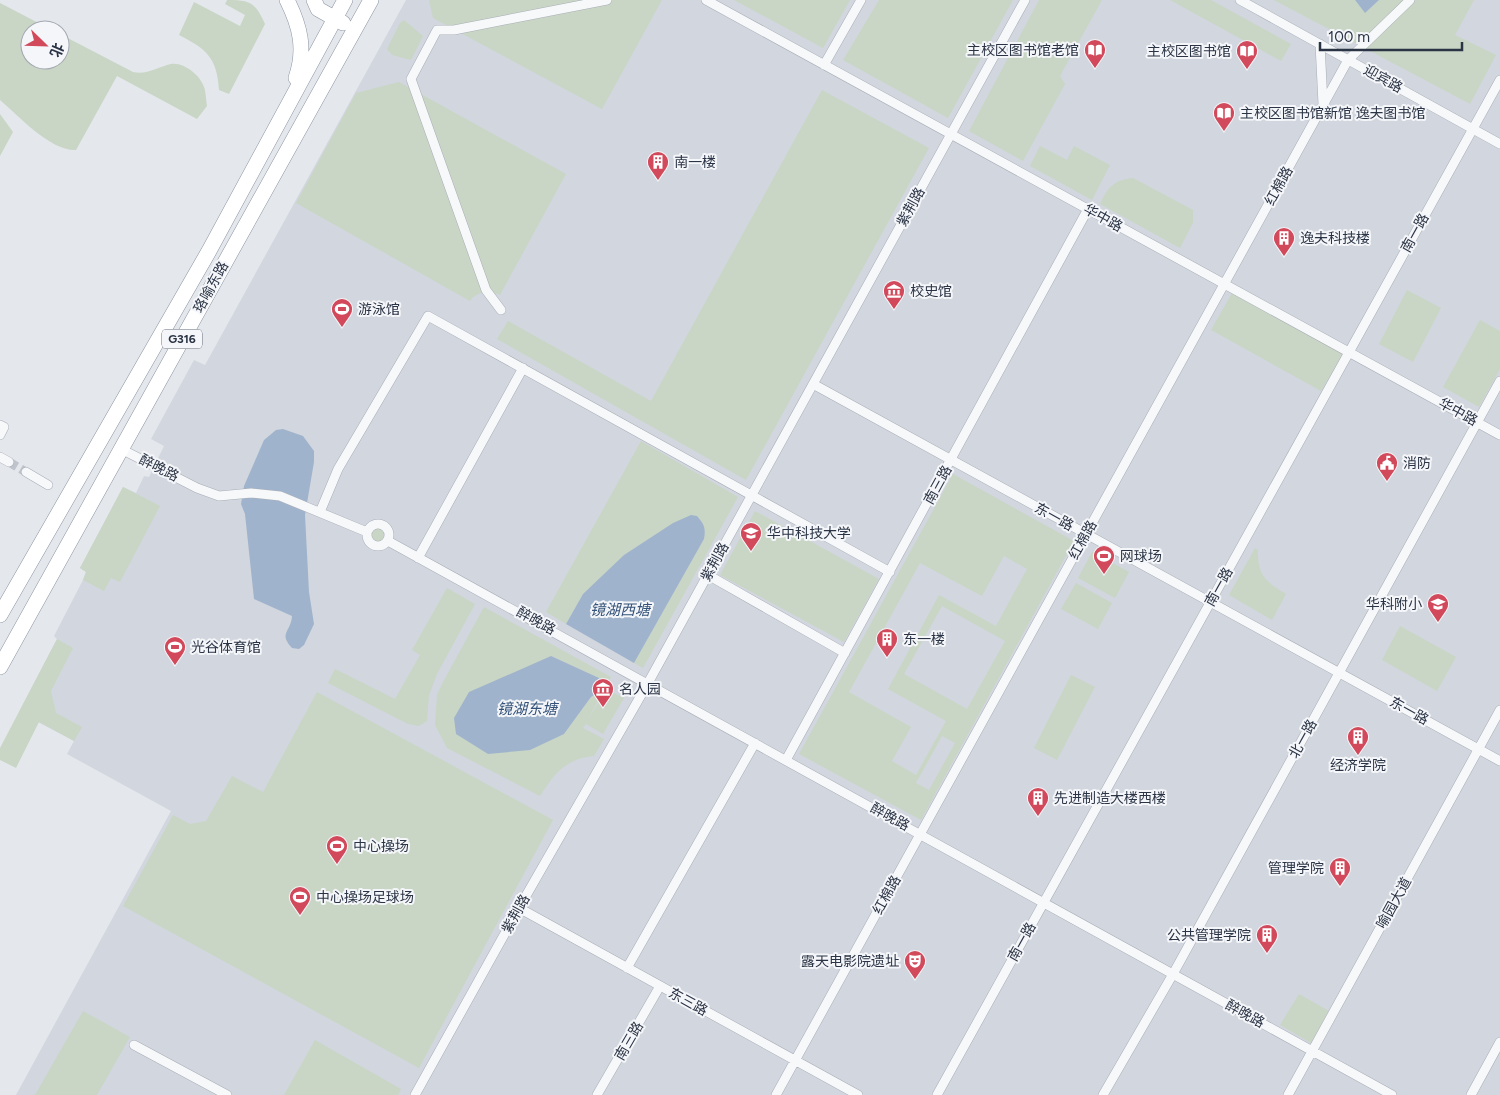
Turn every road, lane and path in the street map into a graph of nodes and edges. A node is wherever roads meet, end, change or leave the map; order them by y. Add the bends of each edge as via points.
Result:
1 (287, 0) edge
2 (314, 0) edge
3 (345, 0) edge
4 (608, 0) edge
5 (706, 0) edge
6 (861, 0) edge
7 (1025, 0) edge
8 (1240, 0) edge
9 (1410, 0) edge
10 (368, 6) edge
11 (335, 19) junction
12 (354, 29) junction
13 (1320, 44) junction
14 (1348, 60) junction
15 (824, 65) junction
16 (1500, 80) edge
17 (1324, 105) junction
18 (278, 126) junction
19 (1473, 129) junction
20 (951, 134) junction
21 (1500, 144) edge
22 (1088, 210) junction
23 (1225, 284) junction
24 (501, 310) dead end
25 (1349, 352) junction
26 (523, 368) junction
27 (1500, 381) edge
28 (813, 384) junction
29 (1477, 422) junction
30 (0, 425) edge
31 (0, 435) edge
32 (1500, 435) edge
33 (121, 449) junction
34 (952, 460) junction
35 (26, 472) tunnel mouth
36 (48, 485) dead end
37 (752, 496) junction
38 (320, 512) junction
39 (367, 532) junction
40 (1086, 535) junction
41 (388, 541) junction
42 (418, 558) junction
43 (890, 572) junction
44 (708, 575) junction
45 (1210, 603) junction
46 (0, 615) edge
47 (845, 652) junction
48 (0, 668) edge
49 (1339, 673) junction
50 (648, 683) junction
51 (1500, 710) edge
52 (755, 743) junction
53 (1478, 749) junction
54 (786, 760) junction
55 (1500, 761) edge
56 (921, 834) junction
57 (1044, 902) junction
58 (519, 908) junction
59 (627, 968) junction
60 (1173, 974) junction
61 (660, 986) junction
62 (1500, 1042) edge
63 (134, 1044) dead end
64 (1312, 1051) junction
65 (795, 1060) junction
66 (228, 1095) edge
67 (415, 1095) edge
68 (597, 1095) edge
69 (776, 1095) edge
70 (858, 1095) edge
71 (937, 1095) edge
72 (1103, 1095) edge
73 (1288, 1095) edge
74 (1392, 1095) edge
75 (1471, 1095) edge

1 - 18 highway via 298,27 302,53
2 - 11 highway via 318,9
3 - 10 highway
3 - 11 highway, 珞喻东路 / G316
4 - 24 street via 454,30 437,30 410,79 486,290
5 - 15 street, 华中路
6 - 15 street
7 - 20 street, 紫荆路
8 - 13 street, 迎宾路
9 - 14 street, 红棉路
10 - 12 highway, 珞喻东路 / G316
11 - 12 highway
11 - 18 highway, 珞喻东路 / G316
12 - 33 highway, 珞喻东路 / G316
13 - 14 street, 迎宾路
13 - 17 street
14 - 17 street, 红棉路
14 - 19 street, 迎宾路
15 - 20 street, 华中路
16 - 19 street, 南一路
17 - 23 street, 红棉路
18 - 46 highway, 珞喻东路 / G316
19 - 21 street, 迎宾路
19 - 25 street, 南一路
20 - 22 street, 华中路
20 - 28 street, 紫荆路
22 - 23 street, 华中路
22 - 34 street, 南三路
23 - 25 street, 华中路
23 - 40 street, 红棉路
25 - 29 street, 华中路
25 - 45 street, 南一路
26 - 37 street
26 - 38 street via 428,316 338,468
26 - 42 street
27 - 29 street, 北一路
28 - 34 street, 东一路
28 - 37 street, 紫荆路
29 - 32 street, 华中路
29 - 49 street, 北一路
30 - 31 street via 4,427
33 - 38 street, 醉晚路 via 219,496 266,493 302,503
33 - 48 highway, 珞喻东路 / G316
34 - 40 street, 东一路
34 - 43 street, 南三路
35 - 36 street
37 - 43 street
37 - 44 street, 紫荆路
38 - 39 street, 醉晚路
39 - 41 street, 醉晚路 via 367,540 372,546 383,546
39 - 41 street, 醉晚路 via 374,525 384,525 389,534
40 - 45 street, 东一路
40 - 56 street, 红棉路
41 - 42 street, 醉晚路
42 - 50 street, 醉晚路
43 - 47 street, 南三路
44 - 47 street
44 - 50 street, 紫荆路
45 - 49 street, 东一路
45 - 57 street, 南一路
47 - 54 street, 南三路
49 - 53 street, 东一路
49 - 60 street, 北一路
50 - 52 street, 醉晚路
50 - 58 street, 紫荆路
51 - 53 street, 喻园大道
52 - 54 street, 醉晚路
52 - 59 street
53 - 55 street, 东一路
53 - 64 street, 喻园大道
54 - 56 street, 醉晚路
56 - 57 street, 醉晚路
56 - 65 street, 红棉路
57 - 60 street, 醉晚路
57 - 71 street, 南一路
58 - 59 street, 东三路
58 - 67 street, 紫荆路
59 - 61 street, 东三路
60 - 64 street, 醉晚路
60 - 72 street, 北一路
61 - 65 street, 东三路
61 - 68 street, 南三路
62 - 75 street
63 - 66 street
64 - 73 street, 喻园大道
64 - 74 street, 醉晚路
65 - 69 street, 红棉路
65 - 70 street, 东三路

